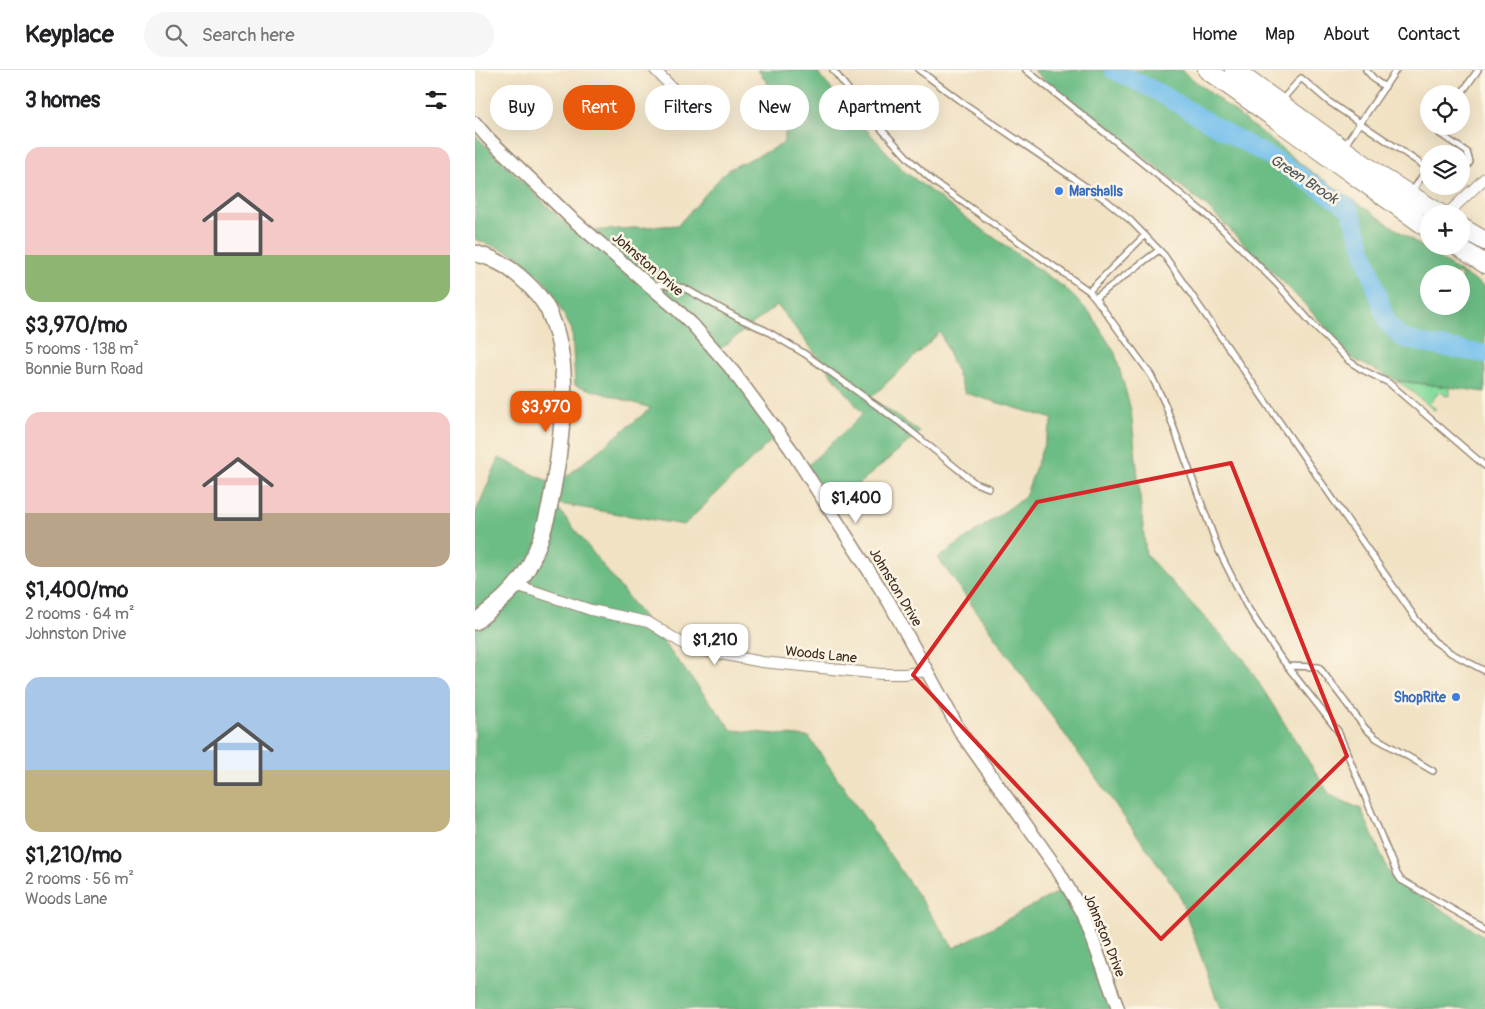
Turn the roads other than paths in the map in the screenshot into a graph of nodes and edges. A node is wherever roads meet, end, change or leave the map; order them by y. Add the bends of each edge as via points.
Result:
1 (833, 70) edge
2 (919, 70) edge
3 (1026, 70) edge
4 (1207, 70) edge
5 (1233, 70) edge
6 (1302, 70) edge
7 (1366, 70) edge
8 (1396, 70) edge
9 (1478, 70) edge
10 (656, 71) edge
11 (1301, 78) junction
12 (669, 85) edge
13 (1467, 85) edge
14 (1385, 87) junction
15 (1279, 103) junction
16 (1361, 122) junction
17 (475, 123) edge
18 (1442, 135) edge
19 (1457, 145) edge
20 (1342, 148) junction
21 (1420, 163) edge
22 (1485, 178) edge
23 (1420, 180) edge
24 (1410, 194) junction
25 (1427, 205) edge
26 (1456, 205) edge
27 (1420, 223) edge
28 (1470, 231) edge
29 (1145, 235) junction
30 (1484, 238) edge
31 (1159, 250) junction
32 (475, 253) edge
33 (1470, 254) edge
34 (1485, 264) edge
35 (649, 285) junction
36 (1089, 291) junction
37 (1095, 298) junction
38 (1485, 466) edge
39 (989, 488) dead end
40 (516, 585) junction
41 (475, 622) edge
42 (1287, 666) junction
43 (927, 671) junction
44 (1485, 671) edge
45 (1433, 771) dead end
46 (1485, 928) edge
47 (1118, 1009) edge

1 - 36 lane via 871,118 934,182
2 - 29 lane via 963,104 1099,196
3 - 38 lane via 1216,224 1349,361 1389,383
4 - 27 highway
5 - 15 highway
6 - 11 lane
7 - 14 lane
8 - 14 lane
9 - 13 lane
10 - 12 street
11 - 15 lane
11 - 16 lane via 1328,101
14 - 16 lane
15 - 20 highway
16 - 20 lane
16 - 21 lane
17 - 35 street, Johnston Drive via 571,218
18 - 19 lane
20 - 24 highway
22 - 26 street
23 - 24 lane
24 - 25 highway
28 - 30 highway
29 - 31 lane
29 - 36 lane
31 - 37 lane
31 - 44 lane via 1416,620 1434,641
32 - 40 main road via 498,261 533,290 547,308 562,359 563,421 553,492 538,546
33 - 34 highway
35 - 39 lane via 684,288 765,330 805,354 902,424 975,484
35 - 43 street, Johnston Drive via 680,312 729,366 791,448 889,602
36 - 37 lane
37 - 42 lane via 1151,376 1165,404 1219,551 1246,605
40 - 41 main road
40 - 43 street, Woods Lane via 591,610 648,622 690,648 762,662 881,674
42 - 45 lane via 1319,667 1365,728
42 - 46 lane via 1337,731 1401,880
43 - 47 street, Johnston Drive via 961,733 1056,867 1083,913

